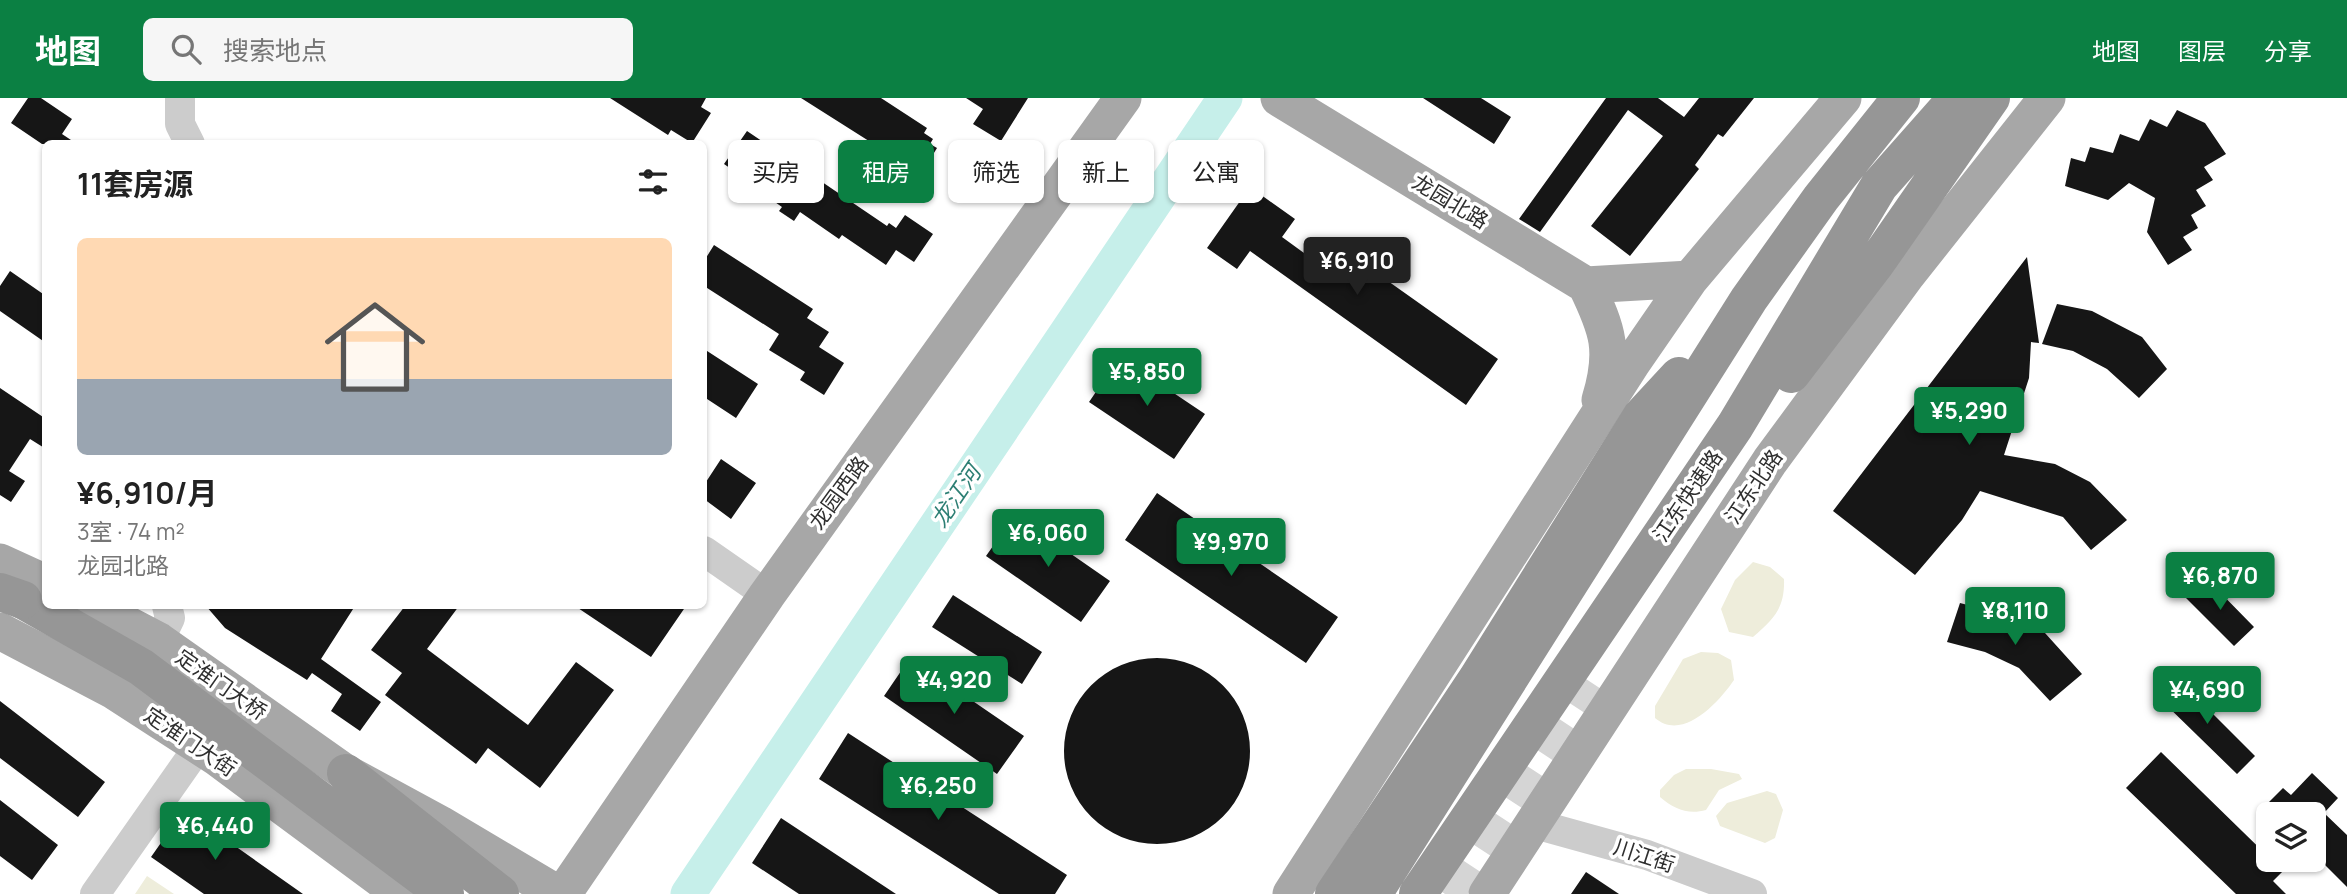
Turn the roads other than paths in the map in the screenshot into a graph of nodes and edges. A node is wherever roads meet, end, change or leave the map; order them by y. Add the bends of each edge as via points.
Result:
1 (180, 98) edge
2 (1123, 98) edge
3 (1279, 98) edge
4 (1843, 98) edge
5 (1901, 98) edge
6 (1957, 98) edge
7 (1991, 98) edge
8 (2015, 98) edge
9 (2047, 98) edge
10 (188, 140) edge
11 (1876, 263) junction
12 (1690, 279) junction
13 (1586, 285) junction
14 (1749, 299) junction
15 (1591, 429) junction
16 (707, 553) edge
17 (0, 562) edge
18 (23, 592) edge
19 (766, 594) junction
20 (42, 604) edge
21 (50, 609) edge
22 (99, 609) edge
23 (168, 609) edge
24 (0, 631) edge
25 (1618, 631) dead end
26 (159, 641) junction
27 (199, 746) junction
28 (346, 773) junction
29 (1535, 824) junction
30 (1292, 892) edge
31 (95, 894) edge
32 (401, 894) edge
33 (445, 894) edge
34 (499, 894) edge
35 (561, 894) edge
36 (1334, 894) edge
37 (1373, 894) edge
38 (1418, 894) edge
39 (1487, 894) edge
40 (1752, 894) edge

1 - 10 street via 180,124
2 - 19 main road, 龙园西路
3 - 13 main road, 龙园北路
4 - 12 main road
5 - 14 highway
6 - 38 highway, 江东快速路 via 1879,186 1735,426
7 - 11 highway
8 - 11 highway
9 - 29 main road, 江东北路 via 1906,276 1770,461
11 - 25 highway via 1773,398
12 - 13 main road
12 - 15 main road
13 - 15 main road via 1605,326 1609,369
14 - 36 highway via 1641,417 1477,679
14 - 37 highway
15 - 30 main road
16 - 19 street
17 - 18 main road, bridge
18 - 20 highway
19 - 35 main road, 龙园西路
21 - 33 highway via 141,667
22 - 26 main road, 定淮门大桥
23 - 26 street via 170,618
24 - 27 main road, 定淮门大街 via 114,691
26 - 28 main road, 定淮门大桥
27 - 31 street
27 - 32 main road, 定淮门大街
28 - 34 highway
28 - 35 main road
29 - 39 main road, 江东北路
29 - 40 street, 川江街 via 1647,855

